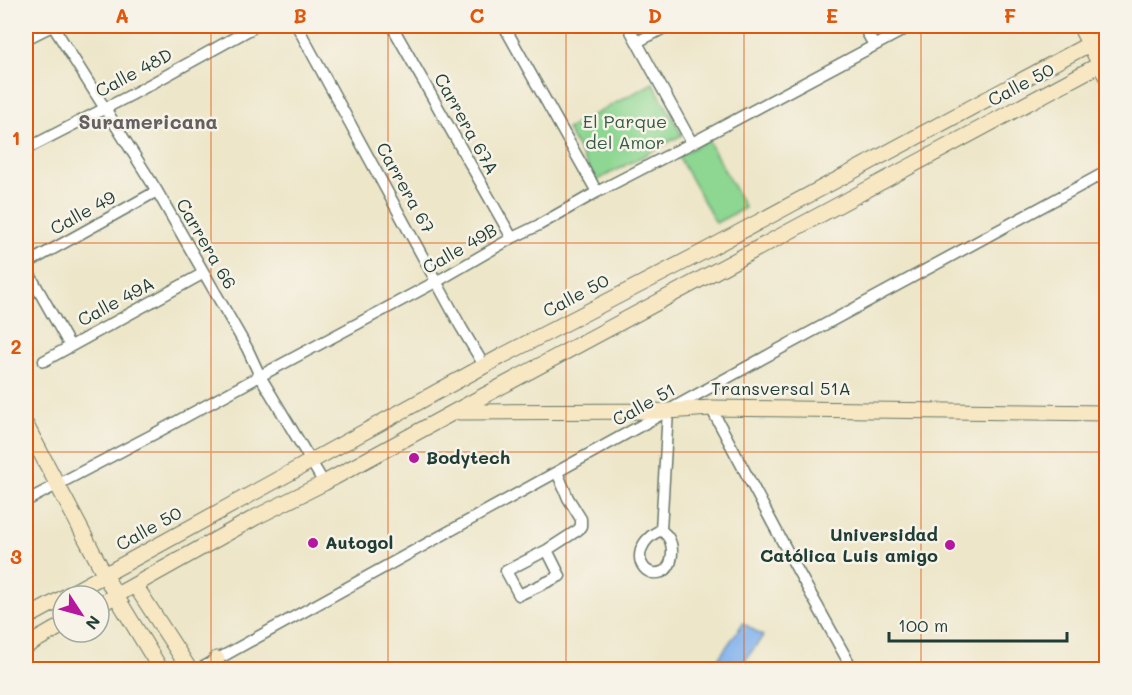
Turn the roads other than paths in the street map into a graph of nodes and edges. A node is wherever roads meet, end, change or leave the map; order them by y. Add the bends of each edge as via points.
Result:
1 (52, 26) edge
2 (256, 26) edge
3 (297, 26) edge
4 (392, 26) edge
5 (504, 26) edge
6 (628, 26) edge
7 (668, 26) edge
8 (863, 26) edge
9 (911, 26) edge
10 (1080, 26) edge
11 (1107, 35) edge
12 (26, 39) edge
13 (637, 42) junction
14 (1090, 44) junction
15 (874, 45) junction
16 (1105, 67) edge
17 (105, 107) junction
18 (692, 143) junction
19 (26, 149) edge
20 (1107, 172) edge
21 (157, 191) junction
22 (597, 192) junction
23 (512, 238) junction
24 (26, 266) edge
25 (204, 273) junction
26 (437, 281) junction
27 (70, 346) junction
28 (44, 361) dead end
29 (485, 367) junction
30 (260, 376) junction
31 (476, 400) junction
32 (711, 408) junction
33 (668, 411) junction
34 (456, 412) junction
35 (1107, 413) edge
36 (26, 425) edge
37 (312, 462) junction
38 (557, 472) junction
39 (324, 483) junction
40 (57, 484) junction
41 (26, 501) edge
42 (661, 530) dead end
43 (548, 550) junction
44 (106, 574) junction
45 (88, 584) edge
46 (135, 585) junction
47 (116, 596) junction
48 (111, 599) edge
49 (51, 605) edge
50 (26, 618) edge
51 (51, 632) edge
52 (26, 646) edge
53 (213, 664) edge
54 (161, 669) edge
55 (190, 669) edge
56 (198, 669) edge
57 (853, 669) edge

1 - 12 street
1 - 17 street, Carrera 66
2 - 17 street, Calle 48D
3 - 26 street, Carrera 67
4 - 23 street, Carrera 67A
5 - 22 street
6 - 13 street
7 - 13 street
8 - 15 street
9 - 15 street, Calle 49B
10 - 14 main road
11 - 14 main road, Calle 50
13 - 18 street
14 - 16 main road
14 - 29 main road, Calle 50
15 - 18 street, Calle 49B
16 - 31 main road, Calle 50
17 - 19 street, Calle 48D
17 - 21 street, Carrera 66
18 - 22 street, Calle 49B
20 - 33 street, Calle 51
21 - 24 street, Calle 49
21 - 25 street, Carrera 66
22 - 23 street, Calle 49B
23 - 26 street, Calle 49B
24 - 27 street
25 - 27 street, Calle 49A
25 - 30 street, Carrera 66
26 - 29 street, Carrera 67
26 - 30 street, Calle 49B
27 - 28 street, Calle 49A
29 - 31 main road via 486,380
29 - 37 main road, Calle 50
30 - 37 street, Carrera 66
30 - 40 street, Calle 49B
31 - 34 main road, Calle 50
32 - 33 main road, Transversal 51A
32 - 35 main road, Transversal 51A
32 - 57 street
33 - 34 main road, Transversal 51A
33 - 38 street, Calle 51
33 - 42 street
34 - 39 main road, Calle 50
36 - 40 main road
37 - 39 street, Carrera 66
37 - 44 main road, Calle 50
38 - 43 street via 581,526
38 - 53 street, Calle 51
39 - 46 main road, Calle 50
40 - 41 street, Calle 49B
40 - 44 main road
43 - 43 street via 506,571 519,596 560,576
44 - 45 main road, Calle 50
44 - 47 main road
46 - 47 main road, Calle 50
46 - 55 main road
47 - 48 main road, Calle 50
47 - 54 main road
49 - 50 main road, Calle 50
51 - 52 main road
53 - 56 street, Calle 51

